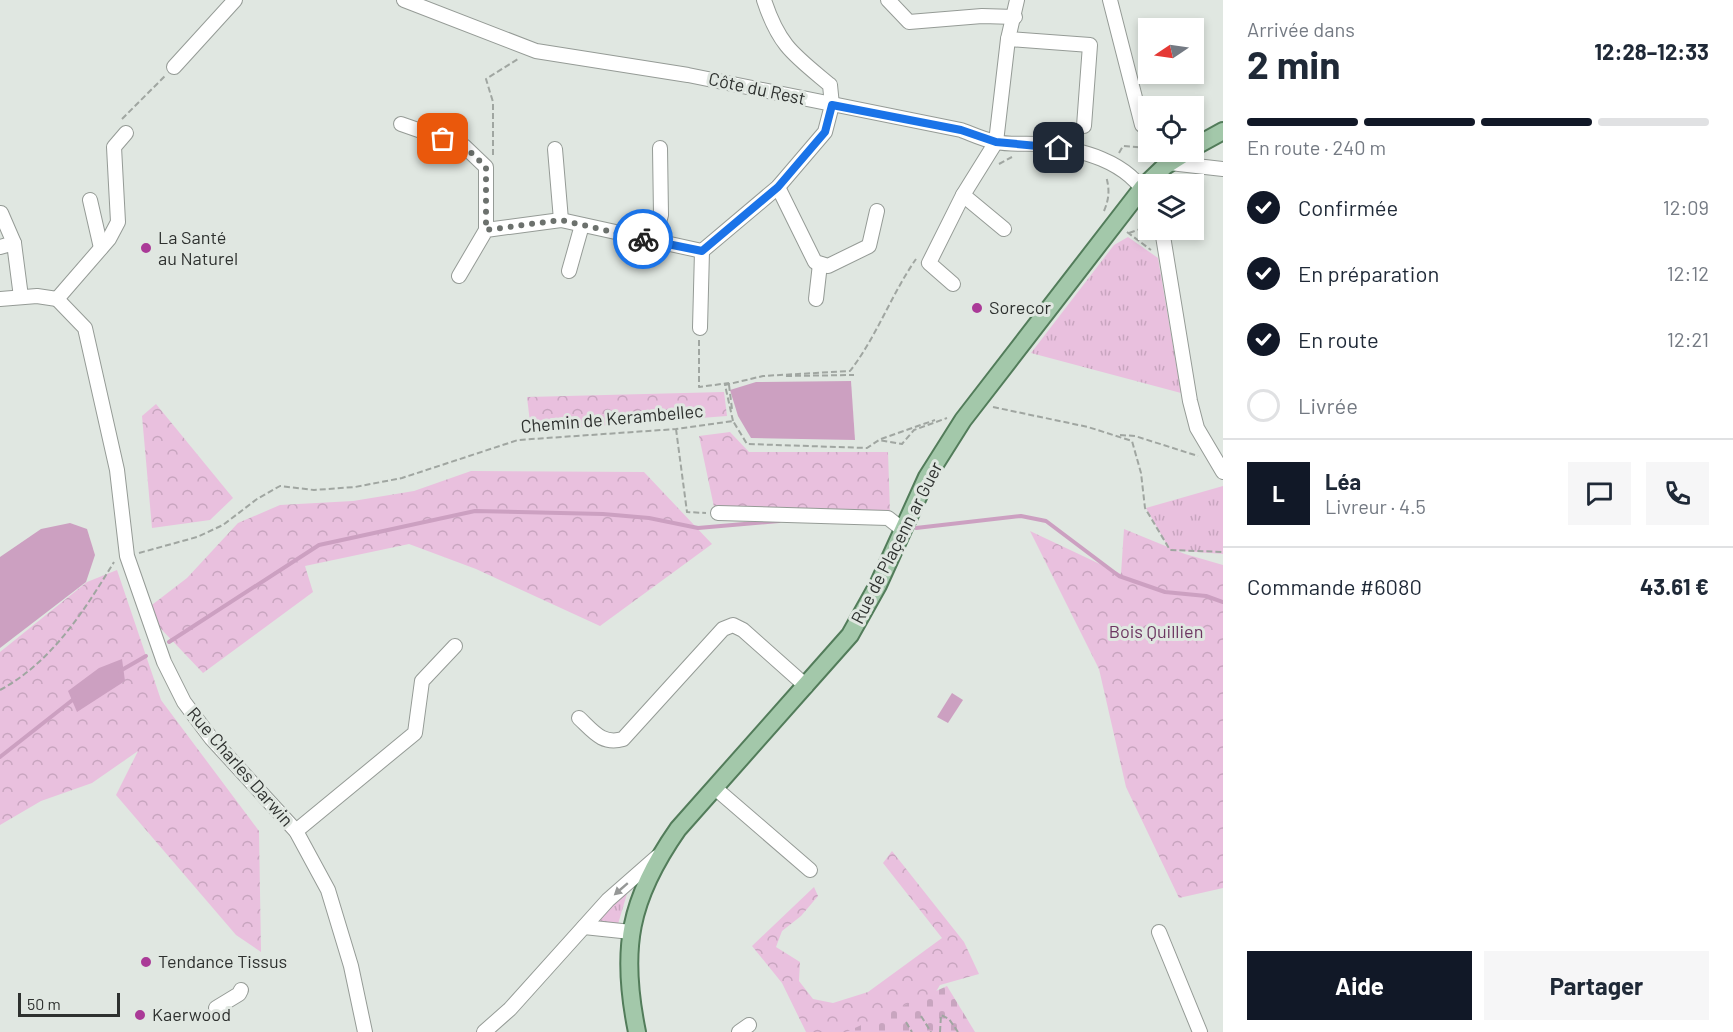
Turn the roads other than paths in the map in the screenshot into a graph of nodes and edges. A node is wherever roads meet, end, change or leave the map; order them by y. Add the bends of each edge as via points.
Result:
1 (235, 0) edge
2 (404, 0) edge
3 (764, 0) edge
4 (888, 0) edge
5 (1017, 0) edge
6 (1110, 0) edge
7 (1015, 17) junction
8 (1008, 39) junction
9 (174, 67) road end
10 (832, 105) junction
11 (1138, 109) edge
12 (401, 124) dead end
13 (1084, 126) dead end
14 (1223, 131) edge
15 (126, 133) road end
16 (1204, 141) edge
17 (996, 142) junction
18 (660, 148) dead end
19 (555, 149) dead end
20 (1170, 163) joint
21 (1223, 169) edge
22 (1161, 174) edge
23 (1138, 185) edge
24 (778, 187) junction
25 (963, 195) junction
26 (90, 200) dead end
27 (1138, 203) edge
28 (877, 211) dead end
29 (1, 213) edge
30 (561, 220) junction
31 (582, 225) junction
32 (1004, 229) dead end
33 (486, 230) junction
34 (1164, 240) edge
35 (654, 241) junction
36 (7, 245) edge
37 (101, 248) junction
38 (702, 251) junction
39 (820, 264) junction
40 (569, 271) dead end
41 (459, 276) dead end
42 (953, 284) dead end
43 (21, 297) junction
44 (0, 298) edge
45 (57, 299) junction
46 (816, 299) dead end
47 (699, 328) road end
48 (1223, 472) edge
49 (718, 513) road end
50 (902, 529) junction
51 (455, 646) dead end
52 (806, 686) junction
53 (579, 718) dead end
54 (715, 788) junction
55 (296, 831) junction
56 (661, 854) junction
57 (810, 870) dead end
58 (584, 927) junction
59 (631, 932) junction
60 (1160, 932) dead end
61 (241, 990) dead end
62 (216, 1008) dead end
63 (365, 1032) edge
64 (484, 1032) edge
65 (637, 1032) edge
66 (1200, 1032) edge

1 - 9 street
2 - 10 street, Côte du Rest via 532,50 688,75
3 - 10 street via 785,46 830,85
4 - 7 street via 909,22
5 - 7 street
6 - 11 street
7 - 8 street
8 - 13 street via 1090,45
8 - 17 street
10 - 17 street, Côte du Rest via 961,130
10 - 24 street via 825,132
12 - 33 street via 464,146 486,167
14 - 16 main road
15 - 37 street via 114,147 118,222
17 - 23 street, Côte du Rest via 1039,144 1080,152 1120,168
17 - 25 street
18 - 35 street via 662,215
19 - 30 street
20 - 21 street
20 - 22 main road, Rue de Plaçenn ar Guer
24 - 38 street
24 - 39 street via 815,262
25 - 32 street
25 - 42 street via 929,263
26 - 37 street
27 - 50 main road, Rue de Plaçenn ar Guer via 963,420 927,477
28 - 39 street via 868,246 828,267
29 - 36 street
30 - 31 street
30 - 33 street
31 - 35 street
31 - 40 street
33 - 41 street
34 - 48 street via 1190,401 1197,428
35 - 38 street
36 - 43 street
37 - 45 street
38 - 47 street
39 - 46 street
43 - 44 street
43 - 45 street
45 - 55 street, Rue Charles Darwin via 85,328 117,470 127,556 164,662 184,702 211,738
49 - 50 street via 888,518
50 - 52 main road, Rue de Plaçenn ar Guer via 850,636
51 - 55 street via 422,681 415,733
52 - 53 street via 743,630 733,626 723,628 623,739 601,739
52 - 54 main road, Rue de Plaçenn ar Guer
54 - 56 main road, Rue de Plaçenn ar Guer
54 - 57 street
55 - 63 street, Rue Charles Darwin via 328,890 351,966
56 -> 58 street via 608,900
56 - 59 main road, Rue de Plaçenn ar Guer via 639,900
58 - 59 street
58 - 64 street via 510,1010
59 - 65 main road, Rue de Plaçenn ar Guer via 628,975
60 - 66 street
61 - 62 street

